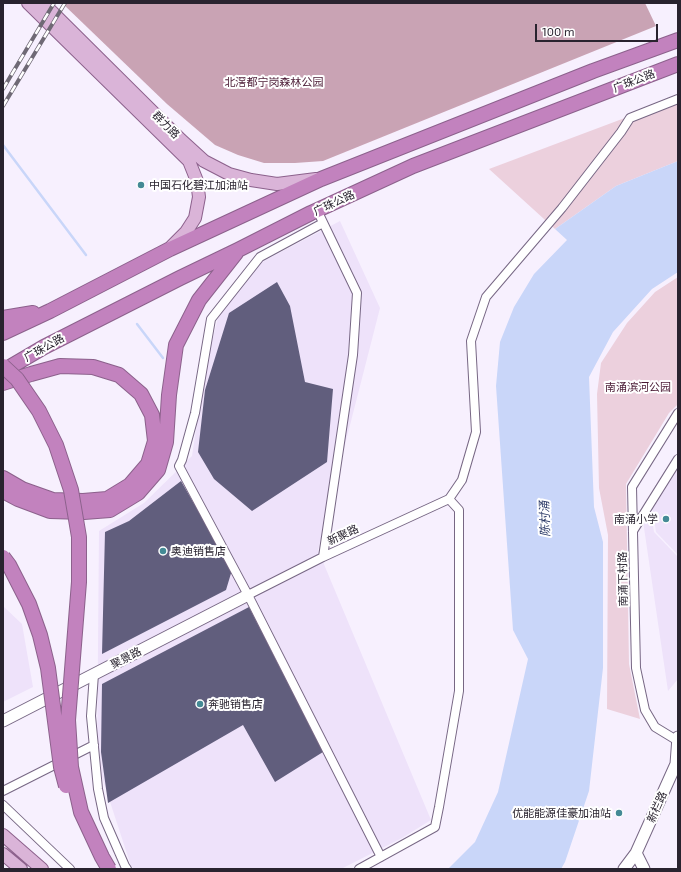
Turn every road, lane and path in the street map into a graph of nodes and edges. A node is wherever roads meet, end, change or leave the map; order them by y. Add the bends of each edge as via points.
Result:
1 (28, 3) edge
2 (43, 3) edge
3 (678, 40) edge
4 (678, 64) edge
5 (678, 99) edge
6 (321, 179) junction
7 (317, 210) junction
8 (323, 223) junction
9 (170, 249) junction
10 (238, 250) junction
11 (50, 311) junction
12 (3, 318) edge
13 (3, 333) edge
14 (3, 366) edge
15 (3, 371) edge
16 (3, 383) edge
17 (678, 413) edge
18 (678, 459) edge
19 (3, 478) edge
20 (3, 491) edge
21 (449, 499) junction
22 (633, 531) junction
23 (3, 557) edge
24 (323, 557) junction
25 (247, 593) junction
26 (94, 674) junction
27 (3, 713) edge
28 (3, 721) edge
29 (678, 737) edge
30 (678, 741) edge
31 (94, 746) junction
32 (677, 764) edge
33 (3, 792) edge
34 (3, 805) edge
35 (3, 835) edge
36 (636, 853) junction
37 (3, 854) edge
38 (382, 856) junction
39 (21, 869) edge
40 (42, 869) edge
41 (70, 869) edge
42 (99, 869) edge
43 (110, 869) edge
44 (127, 869) edge
45 (359, 869) edge
46 (624, 869) edge
47 (644, 869) edge

1 - 9 main road, 群力路 via 189,161 197,180 199,197 195,218
2 - 6 main road, 群力路 via 204,160 229,174 251,180 277,184
3 - 6 highway
4 - 7 highway, 广珠公路 via 413,166
5 - 21 street via 630,118 562,208 486,297 471,341 476,432 462,480
6 - 9 highway
7 - 8 street
7 - 10 highway, 广珠公路
8 - 24 street via 357,293 353,355
8 - 25 street via 260,257 211,319 195,413 179,466
9 - 11 highway
10 - 15 highway, 广珠公路 via 44,347
10 - 20 highway via 199,300 176,345 166,442 158,470 138,493 110,510 84,512 50,511 18,500
11 - 12 highway
11 - 13 highway
14 - 43 highway, bridge via 17,379 39,411 56,444 71,490 79,537 79,582 68,720 71,768 81,812
16 - 19 highway via 60,366 93,367 119,376 141,394 152,415 154,441 148,464 130,485 107,499 52,500 22,489
17 - 22 street, 南涌下村路 via 632,487
18 - 22 street
21 - 24 street, 新聚路
21 - 38 street via 459,510 459,690 439,807 435,827
22 - 30 street, 南涌下村路 via 636,668 645,710 655,726
23 - 42 highway, bridge via 29,604 40,635 48,668 63,774 72,809
24 - 25 street, 新聚路
25 - 26 street, 聚景路
25 - 27 street, 聚景路
25 - 38 street
26 - 28 street, 聚景路
26 - 31 street via 91,716
29 - 30 street, 新栏路
30 - 32 street, 新栏路
31 - 33 street
31 - 44 street via 104,818
32 - 36 street, 新栏路
34 - 41 street
35 - 40 main road
36 - 46 street, 新栏路
36 - 47 street
37 - 39 main road
38 - 45 street

